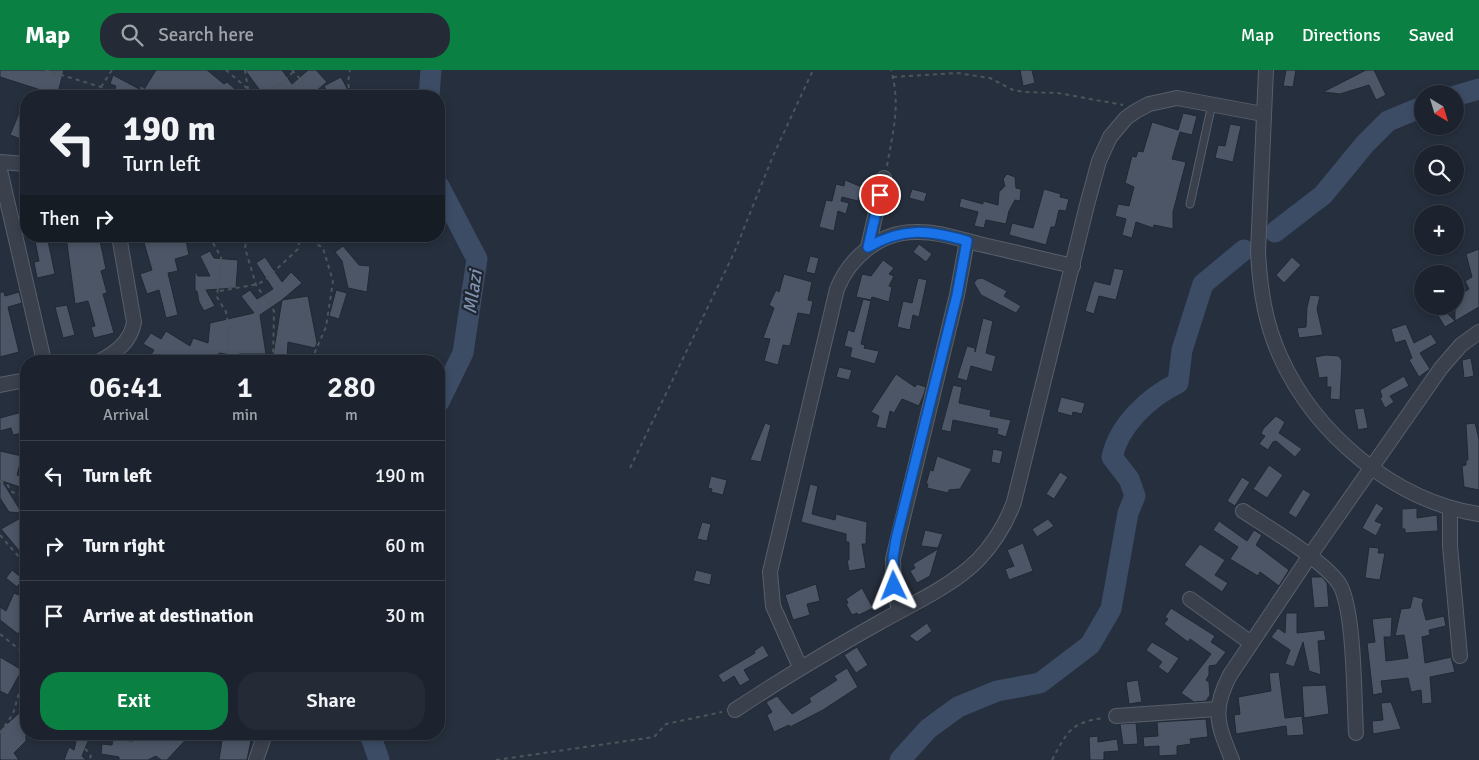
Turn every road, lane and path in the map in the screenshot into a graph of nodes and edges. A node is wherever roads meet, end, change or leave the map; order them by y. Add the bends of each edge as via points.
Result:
1 (45, 70) edge
2 (112, 70) edge
3 (226, 70) edge
4 (245, 70) edge
5 (293, 70) edge
6 (350, 70) edge
7 (813, 70) edge
8 (891, 70) edge
9 (1266, 70) edge
10 (893, 77) junction
11 (101, 87) junction
12 (248, 89) joint
13 (107, 90) edge
14 (269, 90) edge
15 (306, 90) edge
16 (349, 90) edge
17 (1212, 104) junction
18 (1136, 111) junction
19 (1263, 114) junction
20 (0, 162) edge
21 (20, 164) edge
22 (0, 170) edge
23 (884, 178) joint
24 (1190, 204) dead end
25 (967, 241) junction
26 (120, 242) edge
27 (213, 242) edge
28 (246, 242) edge
29 (299, 242) edge
30 (314, 242) edge
31 (868, 247) junction
32 (1073, 266) junction
33 (256, 284) junction
34 (219, 291) junction
35 (1479, 332) edge
36 (43, 355) edge
37 (109, 355) edge
38 (227, 355) edge
39 (272, 355) edge
40 (314, 355) edge
41 (20, 381) edge
42 (0, 385) edge
43 (630, 468) dead end
44 (1372, 469) junction
45 (0, 481) edge
46 (20, 495) edge
47 (1450, 508) junction
48 (1243, 511) dead end
49 (1479, 514) edge
50 (0, 535) edge
51 (1309, 557) junction
52 (20, 558) edge
53 (1190, 599) dead end
54 (899, 611) junction
55 (0, 634) edge
56 (1251, 643) junction
57 (20, 650) edge
58 (1460, 656) dead end
59 (800, 667) junction
60 (20, 690) edge
61 (1217, 709) junction
62 (735, 710) joint
63 (1116, 716) joint
64 (0, 733) edge
65 (1356, 733) dead end
66 (85, 740) edge
67 (263, 740) edge
68 (89, 760) edge
69 (256, 760) edge
70 (496, 760) edge
71 (1052, 760) edge
72 (1232, 760) edge

1 - 11 path
2 - 11 path
3 - 12 path
4 - 12 path
5 - 14 path via 281,84
5 - 15 path
6 - 16 path
7 - 43 path via 773,156 734,253
8 - 10 path
9 - 19 street
10 - 18 path via 957,73 990,78 1013,90 1094,99 1130,106
10 - 23 path via 897,113
11 - 13 path
17 - 18 street via 1176,98 1149,104
17 - 19 street
17 - 24 lane
18 - 32 street via 1116,129 1104,148 1086,205
19 - 44 street via 1258,252 1262,301 1268,322 1281,358 1304,398 1347,447
20 - 21 street
22 - 36 street
23 - 31 street
25 - 31 street via 934,233 911,232 895,234
25 - 32 street
25 - 54 street via 957,295 895,549 893,573
26 - 37 street via 134,322 126,343
27 - 34 path via 222,257
28 - 33 path
29 - 33 path via 298,249 265,280
30 - 40 path via 323,248 334,281 326,327
31 - 59 street via 847,269 837,289 770,572 773,606
32 - 54 street via 1019,486 1005,523 977,561
33 - 34 path
33 - 39 path via 274,311
34 - 38 path via 217,297 226,312 229,330
35 - 44 street via 1441,368
41 - 42 street
44 - 47 street
44 - 51 street
45 - 46 path
47 - 49 street
47 - 58 street via 1450,546
48 - 51 street
50 - 52 path
51 - 56 street
51 - 65 street via 1338,582 1344,597
53 - 56 street
54 - 59 street
55 - 57 path
56 - 61 street via 1223,688
59 - 62 street
60 - 64 path via 13,714
61 - 63 street
61 - 72 street
62 - 70 path via 666,724 654,737
63 - 71 path via 1082,721 1064,737
66 - 68 path via 83,746 91,756
67 - 69 street

